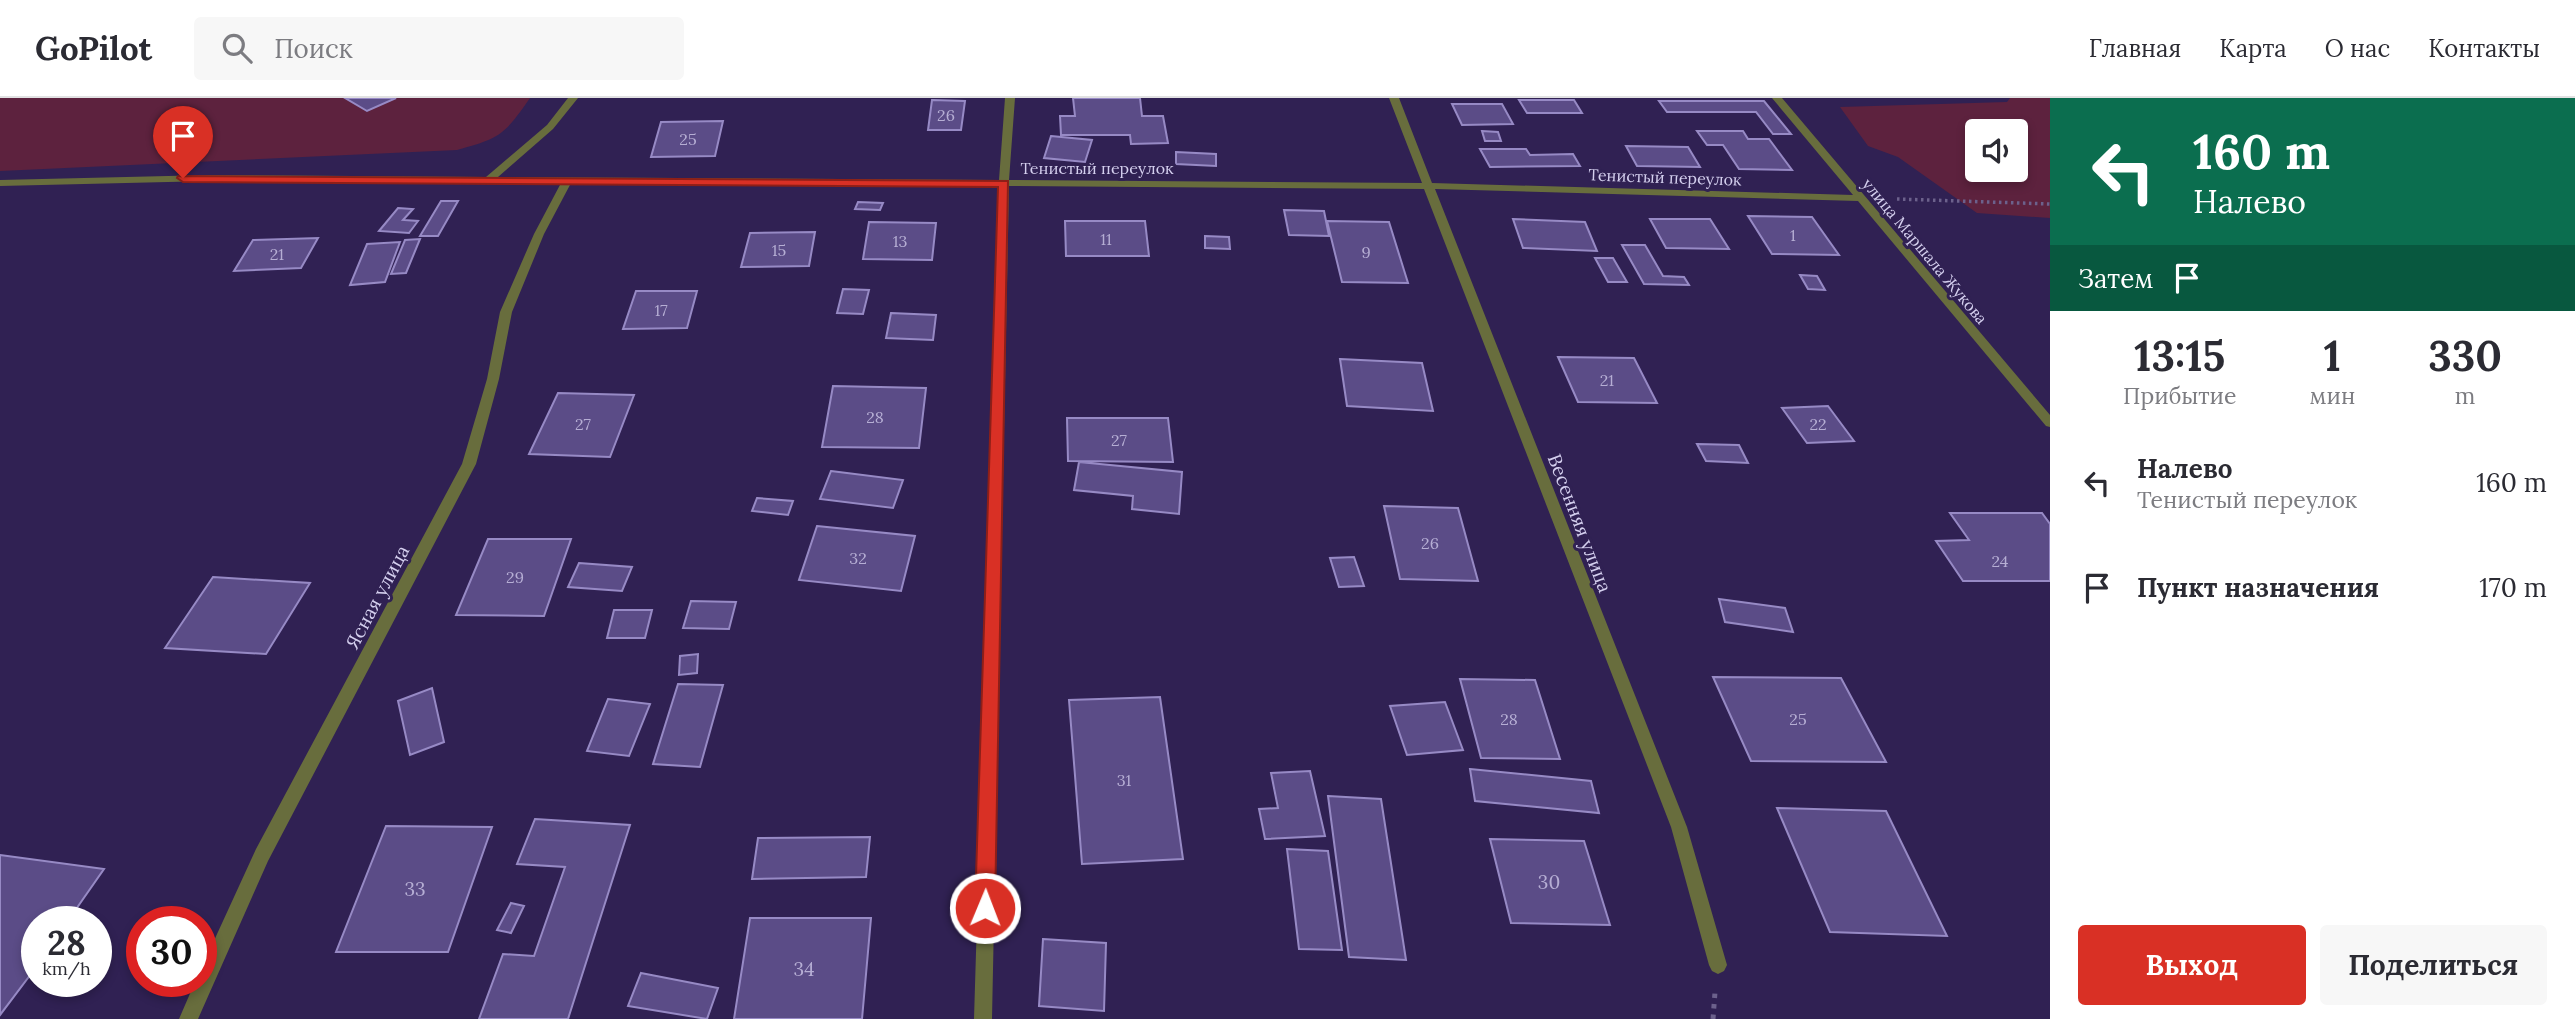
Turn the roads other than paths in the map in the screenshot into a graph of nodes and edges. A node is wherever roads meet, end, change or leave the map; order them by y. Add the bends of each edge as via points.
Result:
1 (573, 98) edge
2 (1010, 98) edge
3 (1394, 98) edge
4 (1777, 98) edge
5 (488, 180) junction
6 (567, 181) junction
7 (0, 183) edge
8 (1004, 183) junction
9 (1426, 186) junction
10 (1858, 198) junction
11 (2050, 423) edge
12 (1718, 965) dead end
13 (188, 1019) edge
14 (983, 1019) edge

1 - 5 street via 550,127
2 - 8 street
3 - 9 street, Весенняя улица
4 - 10 street, улица Маршала Жукова
5 - 6 street, Тенистый переулок
5 - 7 street, Тенистый переулок via 210,178
6 - 8 street, Тенистый переулок
6 - 13 street, Ясная улица via 506,312 469,464 261,855
8 - 9 street, Тенистый переулок
8 - 14 street
9 - 10 street, Тенистый переулок
9 - 12 street, Весенняя улица via 1679,827
10 - 11 street, улица Маршала Жукова

